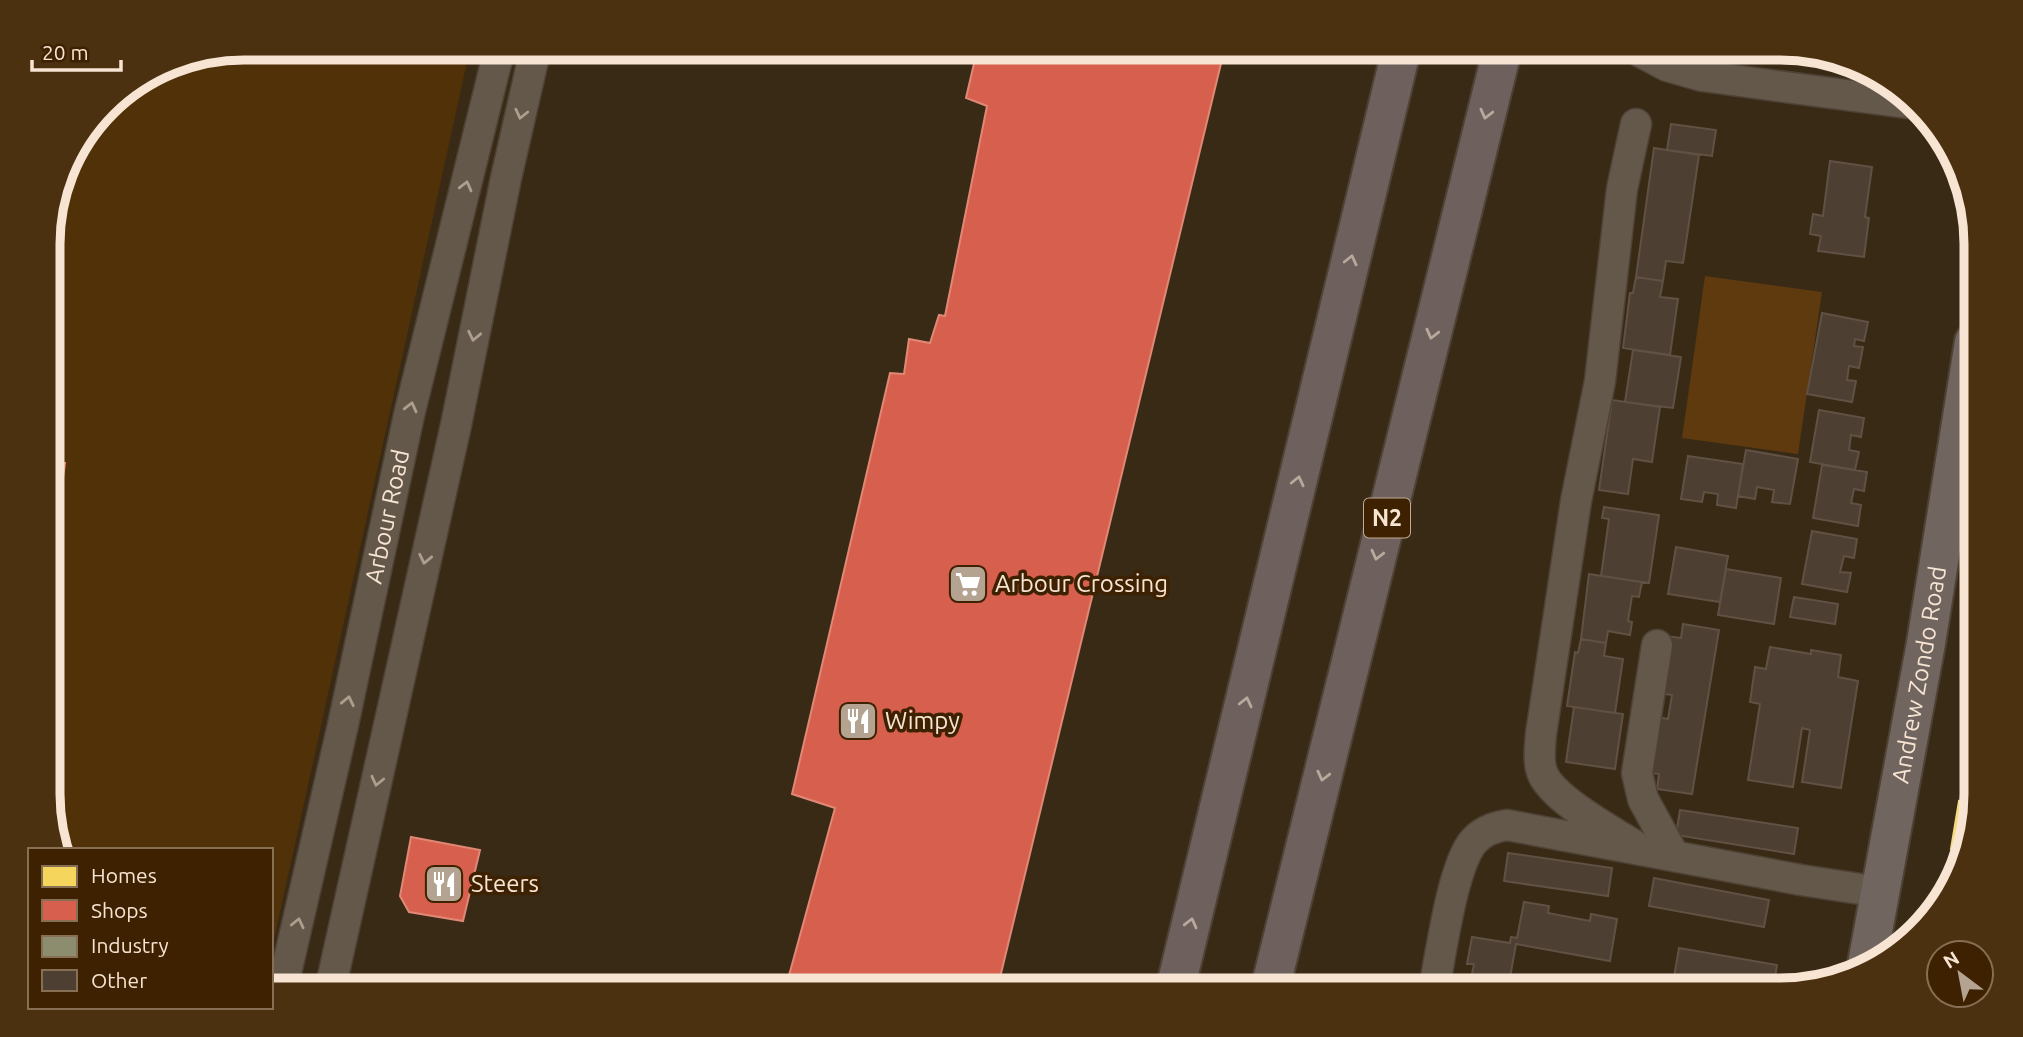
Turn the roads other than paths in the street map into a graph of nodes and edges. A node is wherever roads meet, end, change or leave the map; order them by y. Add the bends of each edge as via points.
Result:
1 (497, 60) edge
2 (533, 60) edge
3 (1399, 60) edge
4 (1500, 60) edge
5 (1656, 60) edge
6 (1897, 102) edge
7 (1636, 124) dead end
8 (1964, 410) edge
9 (1657, 645) dead end
10 (1642, 850) junction
11 (1674, 856) junction
12 (1880, 892) junction
13 (1869, 955) edge
14 (1178, 977) edge
15 (1273, 977) edge
16 (1436, 977) edge
17 (285, 978) edge
18 (333, 978) edge

17 -> 1 street, Arbour Road via 410,415
2 -> 18 street, Arbour Road
14 -> 3 highway
4 -> 15 highway, N2
5 - 6 street via 1702,76
7 - 10 street via 1622,189 1600,381 1551,665 1540,768 1544,779 1567,801
8 - 12 main road, Andrew Zondo Road
9 - 11 street via 1637,772 1643,799
10 - 11 street
10 - 16 street via 1507,825 1482,834 1457,874
11 - 12 street
12 - 13 main road, Andrew Zondo Road

